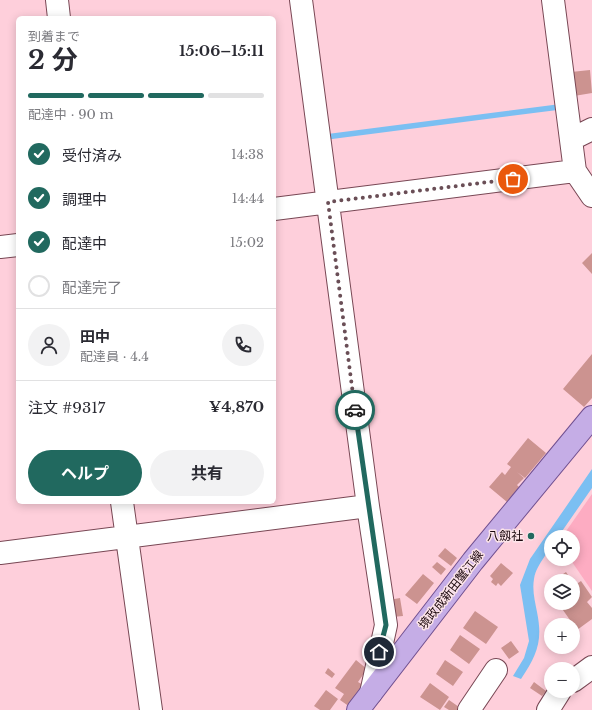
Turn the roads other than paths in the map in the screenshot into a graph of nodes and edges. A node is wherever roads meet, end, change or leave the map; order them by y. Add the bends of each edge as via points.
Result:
1 (57, 0) edge
2 (301, 0) edge
3 (553, 0) edge
4 (59, 16) edge
5 (592, 129) edge
6 (572, 139) junction
7 (575, 171) junction
8 (592, 196) edge
9 (328, 202) junction
10 (276, 209) edge
11 (16, 245) edge
12 (0, 247) edge
13 (592, 417) edge
14 (122, 504) edge
15 (368, 506) junction
16 (127, 538) junction
17 (0, 553) edge
18 (592, 667) edge
19 (496, 670) dead end
20 (580, 676) edge
21 (371, 693) junction
22 (556, 698) edge
23 (151, 710) edge
24 (358, 710) edge
25 (469, 710) edge
26 (548, 710) edge

1 - 4 street
2 - 9 street
3 - 6 street
5 - 6 street
6 - 7 street
7 - 8 street
7 - 9 street
9 - 10 street
9 - 15 street
11 - 12 street
13 - 21 main road, 境政成新田蟹江線 via 473,561
14 - 16 street
15 - 16 street
15 - 21 street via 386,625
16 - 17 street
16 - 23 street
18 - 20 street
19 - 25 street
21 - 24 main road, 境政成新田蟹江線
22 - 26 street

